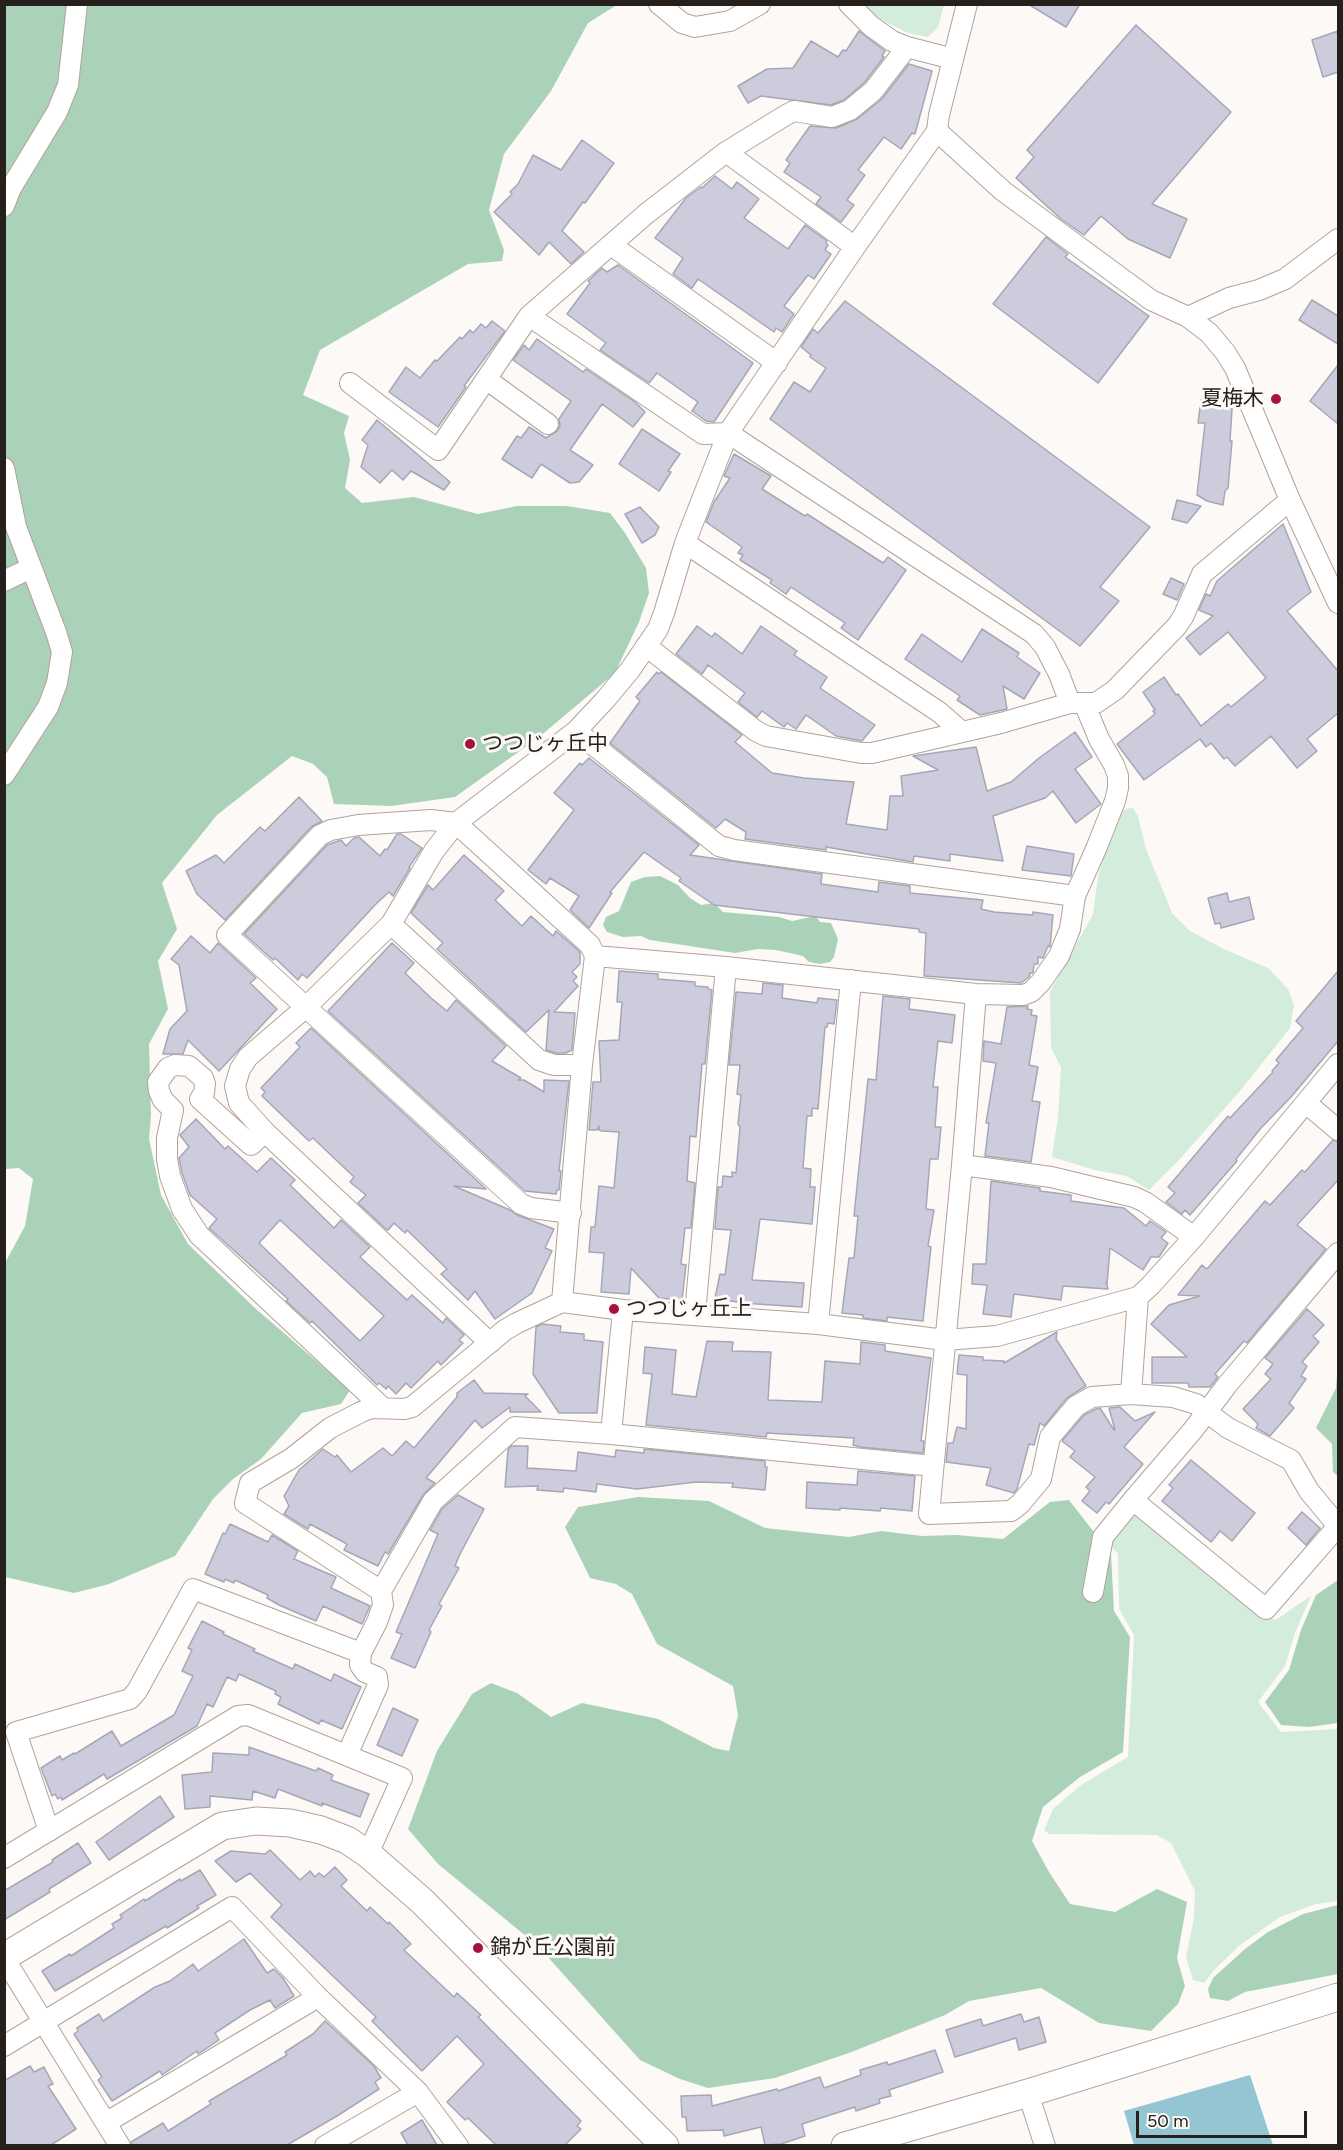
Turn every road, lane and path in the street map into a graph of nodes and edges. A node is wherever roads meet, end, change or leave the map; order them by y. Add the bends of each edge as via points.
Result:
1 (77, 4) edge
2 (659, 4) edge
3 (760, 4) edge
4 (849, 4) edge
5 (967, 4) edge
6 (907, 47) junction
7 (952, 58) junction
8 (937, 131) junction
9 (726, 152) junction
10 (4, 207) edge
11 (1338, 239) edge
12 (611, 245) junction
13 (855, 247) junction
14 (529, 316) junction
15 (1188, 317) junction
16 (777, 363) junction
17 (486, 379) junction
18 (350, 382) dead end
19 (548, 424) dead end
20 (728, 433) junction
21 (4, 468) edge
22 (1290, 500) junction
23 (685, 543) junction
24 (31, 568) junction
25 (4, 581) edge
26 (1338, 603) edge
27 (646, 646) junction
28 (1077, 703) junction
29 (576, 730) junction
30 (962, 732) junction
31 (4, 775) edge
32 (456, 823) junction
33 (1075, 896) junction
34 (391, 924) junction
35 (595, 956) junction
36 (726, 967) junction
37 (851, 980) junction
38 (976, 994) junction
39 (305, 1008) junction
40 (1338, 1064) edge
41 (582, 1065) junction
42 (200, 1099) junction
43 (1306, 1103) junction
44 (173, 1110) junction
45 (1338, 1130) edge
46 (265, 1132) junction
47 (962, 1166) junction
48 (571, 1213) junction
49 (1194, 1237) junction
50 (1338, 1253) edge
51 (1138, 1297) junction
52 (562, 1302) junction
53 (623, 1310) junction
54 (695, 1314) junction
55 (818, 1324) junction
56 (945, 1340) junction
57 (490, 1343) junction
58 (1131, 1394) junction
59 (384, 1408) junction
60 (1207, 1410) junction
61 (611, 1434) junction
62 (933, 1466) junction
63 (1133, 1500) junction
64 (1338, 1526) edge
65 (381, 1591) junction
66 (1093, 1592) dead end
67 (360, 1653) junction
68 (10, 1728) edge
69 (347, 1755) junction
70 (49, 1831) junction
71 (368, 1854) junction
72 (4, 1858) edge
73 (4, 1957) edge
74 (318, 1997) junction
75 (1338, 1997) edge
76 (44, 2024) junction
77 (4, 2046) edge
78 (418, 2092) junction
79 (1028, 2093) junction
80 (107, 2122) junction
81 (910, 2136) edge
82 (120, 2145) edge
83 (325, 2145) edge
84 (458, 2145) edge
85 (665, 2145) edge
86 (845, 2145) edge
87 (1045, 2145) edge

1 - 10 street via 68,84 57,112 11,188
2 - 3 street via 682,24 695,27 730,21
4 - 6 street via 871,26
5 - 7 street
6 - 7 street
6 - 9 street via 873,91 850,110 832,117 794,111
7 - 8 street
8 - 13 street
8 - 15 street via 1003,192 1108,270 1151,300
9 - 12 street
9 - 13 street
11 - 15 street via 1285,279
12 - 14 street
12 - 16 street
13 - 16 street
14 - 17 street
14 - 20 street via 703,434
15 - 22 street via 1209,333 1235,368
16 - 20 street
17 - 18 street via 438,450
17 - 19 street
20 - 23 street
20 - 28 street via 1034,634
21 - 24 street via 16,527
22 - 26 street
22 - 28 street via 1202,574 1176,627 1115,690 1096,704
23 - 27 street via 664,613
23 - 30 street via 939,712
24 - 25 street
24 - 31 street via 62,652 48,707
27 - 29 street via 605,700
27 - 30 street via 766,736 872,753
28 - 30 street
28 - 33 street via 1114,765 1118,788
29 - 32 street
29 - 33 street via 719,846
32 - 34 street via 434,851
32 - 35 street via 590,945
32 - 39 street via 431,820 369,825 320,835 227,935
33 - 38 street via 1070,929 1059,956 1031,992
34 - 39 street
34 - 41 street via 539,1060 554,1065
35 - 36 street
35 - 41 street
36 - 37 street
36 - 54 street
37 - 38 street
37 - 55 street
38 - 47 street
39 - 46 street via 248,1057 240,1069 235,1086 239,1103
39 - 48 street via 521,1204
40 - 43 street
41 - 48 street
42 - 44 street via 192,1108
42 - 44 street via 204,1093 203,1077 189,1066 175,1065 158,1082 163,1100
42 - 46 street via 251,1145
43 - 45 street
43 - 49 street
44 - 59 street via 167,1138 170,1176 182,1209 199,1235
46 - 57 street
47 - 49 street via 1051,1177 1134,1197
47 - 56 street
48 - 52 street
49 - 51 street
50 - 60 street
51 - 56 street via 997,1336
51 - 58 street
52 - 53 street
52 - 57 street via 517,1323
53 - 54 street
53 - 61 street
54 - 55 street
55 - 56 street
56 - 62 street
57 - 59 street via 412,1407
58 - 60 street via 1183,1399
58 - 62 street via 1092,1397 1076,1406 1050,1437 1041,1479 1011,1511 929,1514
59 - 65 street via 371,1408 330,1428 292,1458 255,1478 245,1503
60 - 63 street
60 - 64 street via 1228,1428 1291,1460 1309,1491
61 - 62 street
61 - 65 street via 515,1427 433,1502
63 - 64 street via 1266,1609
63 - 66 street via 1102,1537
65 - 67 street via 383,1605
67 - 68 street via 193,1589 130,1699
67 - 69 street via 360,1667 377,1677 378,1685
68 - 70 street
69 - 70 street via 248,1714 238,1716
69 - 71 street via 402,1778
70 - 72 street
71 - 73 street via 347,1840 290,1823 256,1821 222,1826
71 - 85 street via 423,1902
73 - 76 street
74 - 76 street via 232,1907
74 - 78 street
74 - 80 street
75 - 79 street
76 - 77 street
76 - 80 street
78 - 83 street
78 - 84 street
79 - 81 street
79 - 87 street
80 - 82 street
81 - 86 street

